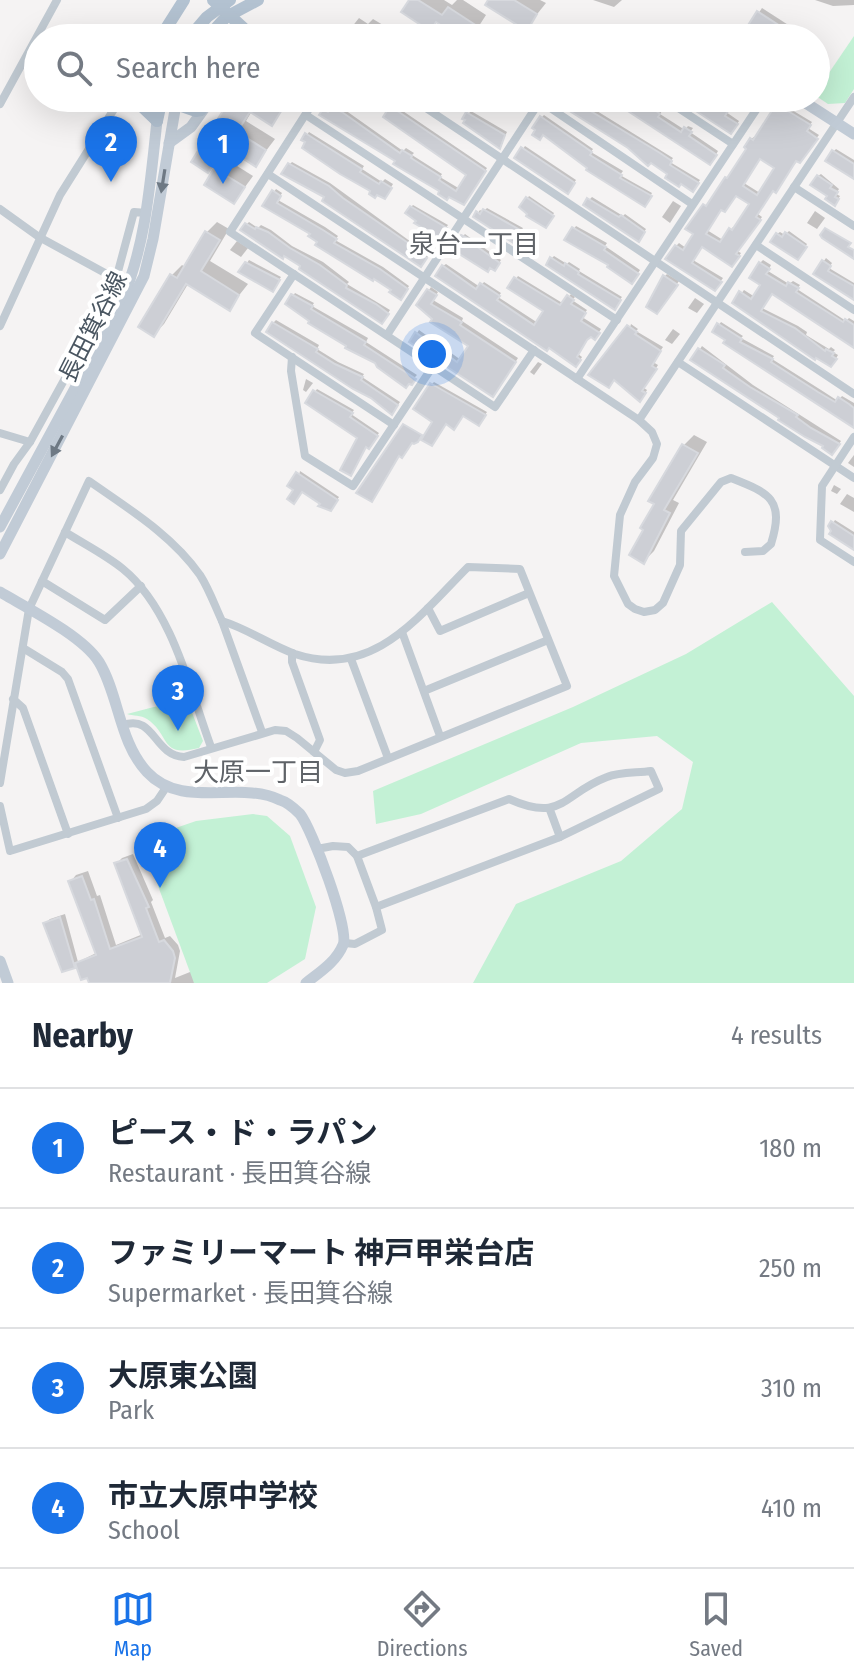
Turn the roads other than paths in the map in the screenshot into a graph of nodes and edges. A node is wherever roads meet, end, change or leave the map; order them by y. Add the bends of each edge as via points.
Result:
1 (57, 0) edge
2 (184, 0) edge
3 (213, 0) edge
4 (230, 0) edge
5 (258, 0) edge
6 (44, 24) edge
7 (169, 24) edge
8 (201, 24) edge
9 (220, 24) edge
10 (239, 24) edge
11 (24, 60) edge
12 (854, 97) edge
13 (0, 104) edge
14 (112, 112) edge
15 (148, 112) edge
16 (159, 112) edge
17 (174, 112) edge
18 (201, 112) edge
19 (308, 112) edge
20 (432, 112) edge
21 (533, 112) edge
22 (556, 112) edge
23 (684, 112) edge
24 (755, 112) edge
25 (820, 112) edge
26 (306, 115) junction
27 (157, 121) junction
28 (837, 123) junction
29 (854, 134) edge
30 (169, 143) junction
31 (733, 144) junction
32 (502, 159) junction
33 (268, 174) junction
34 (794, 187) junction
35 (692, 204) junction
36 (0, 209) edge
37 (147, 213) junction
38 (463, 219) junction
39 (854, 226) edge
40 (39, 237) junction
41 (756, 245) junction
42 (655, 261) junction
43 (294, 274) junction
44 (425, 278) junction
45 (116, 279) junction
46 (717, 303) junction
47 (854, 310) edge
48 (617, 320) junction
49 (0, 326) edge
50 (387, 335) junction
51 (534, 350) junction
52 (292, 357) junction
53 (678, 362) junction
54 (433, 366) junction
55 (577, 379) junction
56 (854, 394) edge
57 (639, 420) junction
58 (394, 425) junction
59 (0, 433) edge
60 (854, 437) edge
61 (30, 442) junction
62 (835, 465) junction
63 (854, 478) edge
64 (0, 490) edge
65 (0, 527) edge
66 (65, 532) junction
67 (745, 552) dead end
68 (0, 554) edge
69 (854, 562) edge
70 (42, 581) junction
71 (141, 586) junction
72 (0, 592) edge
73 (529, 593) junction
74 (428, 608) junction
75 (29, 609) junction
76 (222, 621) junction
77 (402, 632) junction
78 (548, 640) junction
79 (23, 648) junction
80 (292, 653) junction
81 (351, 659) junction
82 (424, 691) junction
83 (13, 699) junction
84 (123, 725) junction
85 (262, 732) junction
86 (440, 736) junction
87 (211, 747) junction
88 (314, 752) junction
89 (388, 758) junction
90 (0, 783) edge
91 (167, 786) junction
92 (0, 806) edge
93 (550, 810) junction
94 (118, 818) junction
95 (68, 834) junction
96 (560, 837) junction
97 (317, 849) junction
98 (357, 856) junction
99 (376, 907) junction
100 (345, 943) junction
101 (0, 961) edge
102 (8, 983) edge
103 (306, 983) edge

1 - 6 street
2 - 7 main road
3 - 10 main road, bridge
4 - 8 main road
5 - 9 main road
11 - 13 street
12 - 28 street
14 - 40 street
15 - 27 main road
16 - 27 main road
17 - 30 street, 長田箕谷線
18 - 30 street
19 - 26 street
20 - 32 street
21 - 32 street
22 - 35 street
23 - 31 street
24 - 31 street
25 - 28 street
26 - 33 street
26 - 38 street
27 - 37 street, 長田箕谷線
28 - 29 street
28 - 34 street
30 -> 68 street, 長田箕谷線 via 144,276
31 - 35 street
32 - 38 street
32 - 42 street
33 - 43 street via 230,232
33 - 44 street
34 - 39 street
34 - 41 street
35 - 42 street
36 - 40 street
37 - 45 street via 134,212
37 - 65 street, 長田箕谷線 via 121,303
38 - 44 street
38 - 48 street
40 - 45 street
40 - 49 street
41 - 46 street
41 - 47 street
42 - 46 street
42 - 48 street
43 - 50 street
43 - 52 street via 255,333
44 - 50 street
44 - 51 street
45 - 61 street
46 - 53 street
46 - 56 street
48 - 55 street
50 - 54 street
51 - 54 street via 495,407
51 - 55 street
52 - 58 street
52 - 58 street via 305,456 353,486
53 - 57 street
53 - 62 street
54 - 58 street
55 - 57 street
57 - 67 street via 657,444 620,515 614,576 628,604 644,612 663,603 680,565 681,531 721,482 731,478 762,490 775,507 771,544 763,551
59 - 61 street
60 - 62 street
61 - 64 street
62 - 63 street
62 - 69 street via 822,486 820,540
66 - 70 street
66 - 71 street
66 - 76 street via 89,481 180,551
70 - 71 street via 105,620
70 - 75 street
71 - 87 street via 170,636
72 - 75 street
73 - 74 street via 440,631
73 - 74 street via 520,569 468,567
73 - 78 street
74 - 77 street
75 - 79 street
75 - 84 street via 87,646 100,663
76 - 80 street
76 - 85 street
77 - 81 street via 371,653
77 - 82 street
78 - 82 street
78 - 86 street via 567,686
79 - 83 street
79 - 94 street via 68,679
80 - 81 street via 321,660
80 - 88 street via 320,740
81 - 89 street
82 - 86 street
83 - 90 street
83 - 95 street via 23,708
84 - 87 street via 142,723 174,756
84 - 91 street via 135,757
85 - 87 street
85 - 88 street via 286,731
86 - 89 street
88 - 89 street via 345,773
91 - 94 street via 146,809
91 - 97 street via 283,800 300,815
92 - 95 street via 10,851
93 - 96 street
93 - 96 street via 607,777 651,771 659,789
93 - 98 street via 509,799
94 - 95 street
96 - 99 street
97 - 98 street via 348,847
97 - 100 street via 345,928
98 - 99 street
99 - 100 street via 382,930 355,944
100 - 103 street via 328,967
101 - 102 street

